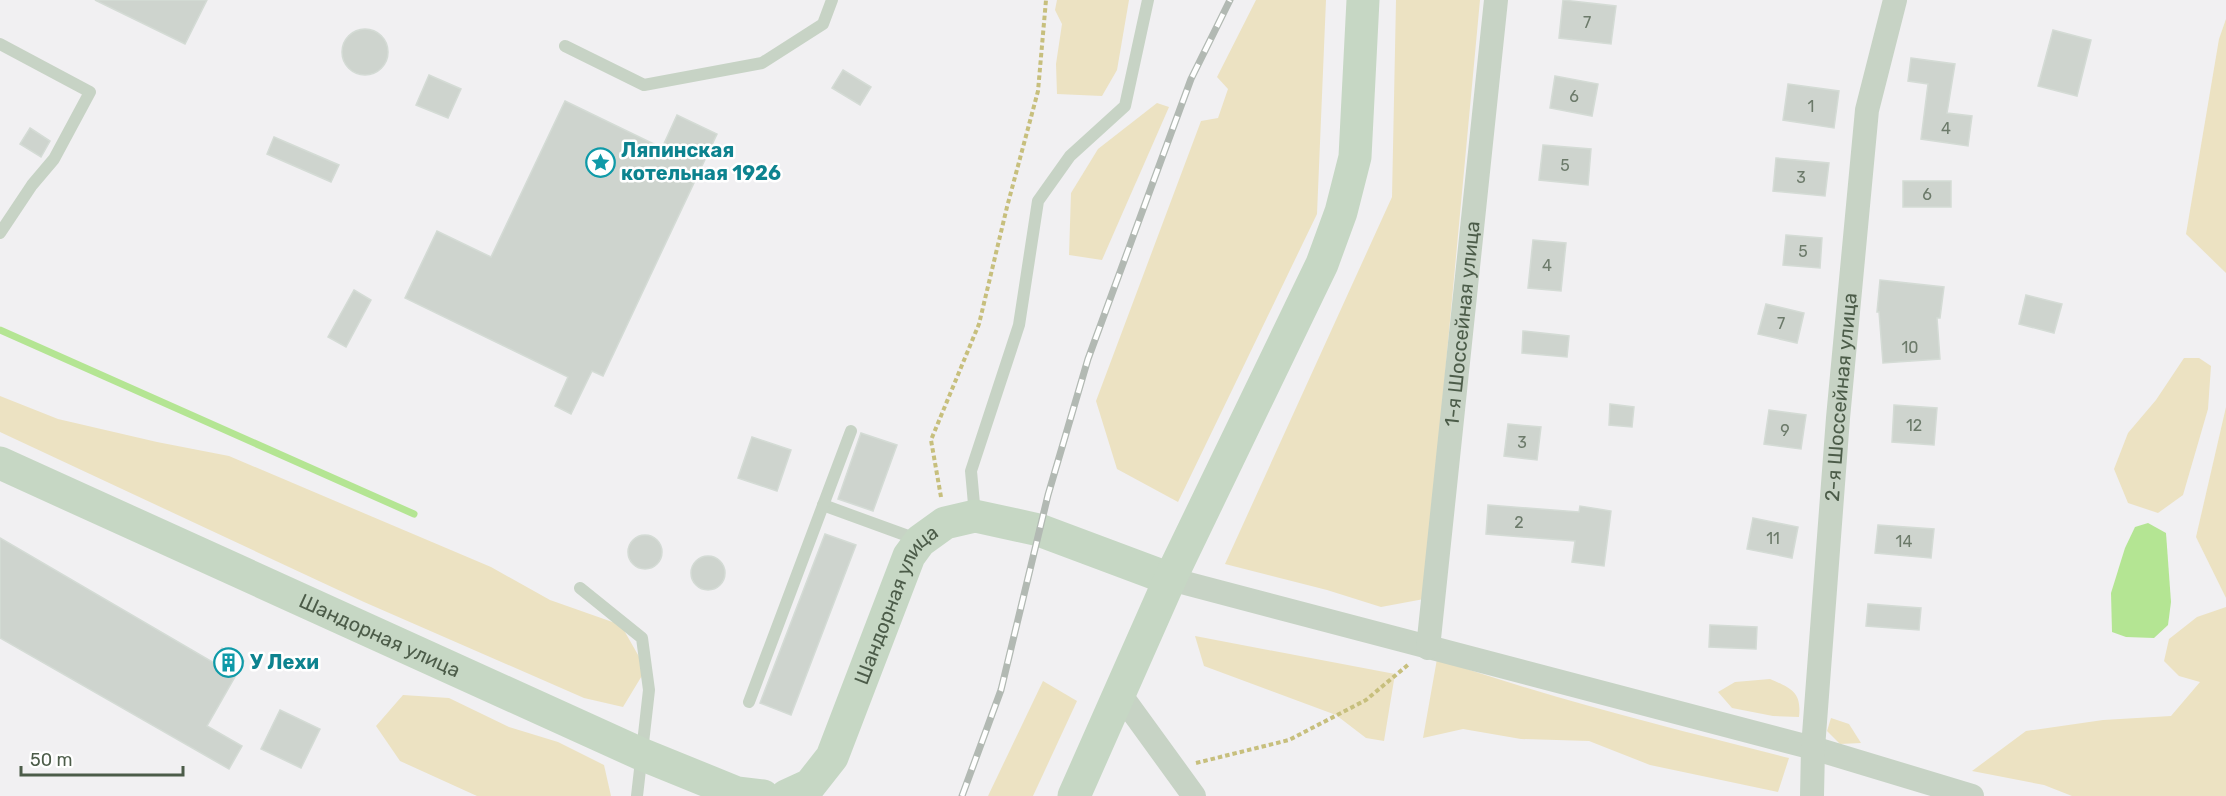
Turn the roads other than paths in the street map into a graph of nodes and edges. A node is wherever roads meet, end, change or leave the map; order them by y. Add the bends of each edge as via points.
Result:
1 (832, 0) edge
2 (1148, 0) edge
3 (1363, 0) edge
4 (1496, 0) edge
5 (1894, 0) edge
6 (0, 44) edge
7 (565, 46) dead end
8 (0, 233) edge
9 (851, 431) dead end
10 (0, 464) edge
11 (823, 505) junction
12 (947, 526) junction
13 (1170, 579) junction
14 (580, 588) dead end
15 (1428, 648) junction
16 (1120, 694) junction
17 (749, 702) dead end
18 (1813, 748) junction
19 (641, 754) junction
20 (637, 796) edge
21 (763, 796) edge
22 (786, 796) edge
23 (1074, 796) edge
24 (1194, 796) edge
25 (1812, 796) edge
26 (1972, 796) edge

1 - 7 lane via 823,24 762,63 644,85
2 - 12 lane via 1125,106 1070,156 1038,201 1019,325 971,471
3 - 13 street via 1355,157 1341,212 1322,264
4 - 15 street, 1-я Шоссейная улица
5 - 18 street, 2-я Шоссейная улица via 1867,110
6 - 8 lane via 90,92 54,159
9 - 11 lane
10 - 19 street, Шандорная улица
11 - 12 lane
11 - 17 lane
12 - 13 street via 1039,530
12 - 22 street, Шандорная улица via 909,556 832,757 810,785
13 - 15 street
13 - 16 street
14 - 19 lane via 642,638 649,690
15 - 18 street
16 - 23 street
16 - 24 street
18 - 25 street, 2-я Шоссейная улица
18 - 26 street
19 - 20 lane
19 - 21 street, Шандорная улица via 737,793

